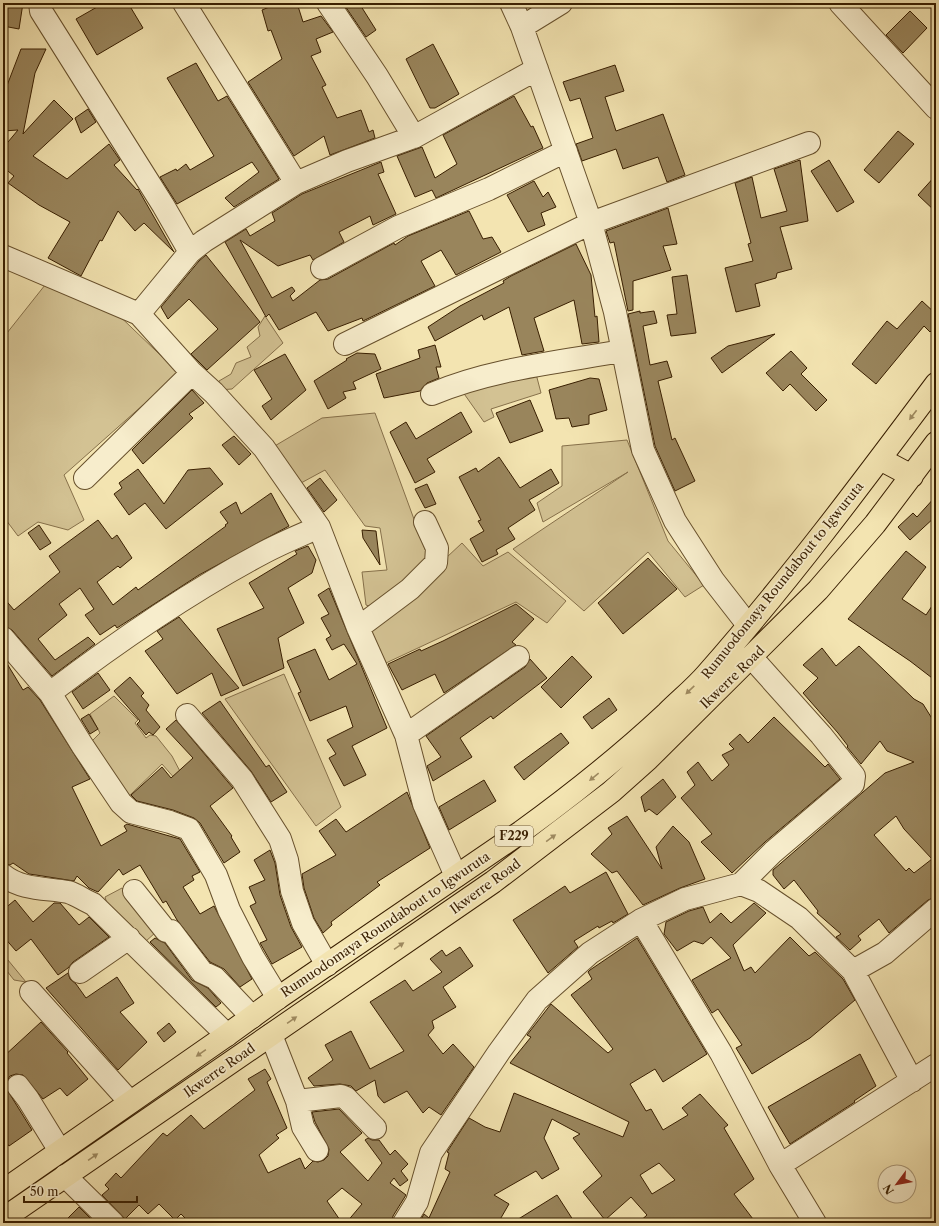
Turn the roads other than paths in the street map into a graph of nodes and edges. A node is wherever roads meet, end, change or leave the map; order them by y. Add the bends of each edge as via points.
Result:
1 (40, 3) edge
2 (184, 3) edge
3 (328, 3) edge
4 (512, 3) edge
5 (561, 3) edge
6 (840, 3) edge
7 (522, 27) junction
8 (537, 69) junction
9 (936, 108) edge
10 (414, 137) junction
11 (809, 143) dead end
12 (566, 151) junction
13 (296, 183) junction
14 (591, 223) junction
15 (190, 252) junction
16 (3, 256) edge
17 (322, 268) dead end
18 (139, 314) junction
19 (345, 344) dead end
20 (622, 351) junction
21 (192, 374) junction
22 (936, 384) edge
23 (432, 394) dead end
24 (936, 443) edge
25 (880, 459) junction
26 (912, 476) junction
27 (86, 478) dead end
28 (425, 522) dead end
29 (319, 527) junction
30 (748, 625) junction
31 (358, 628) junction
32 (6, 648) edge
33 (518, 657) dead end
34 (752, 658) junction
35 (50, 693) junction
36 (187, 715) dead end
37 (406, 735) junction
38 (3, 875) edge
39 (456, 876) junction
40 (741, 884) junction
41 (134, 891) dead end
42 (936, 910) edge
43 (641, 920) junction
44 (129, 938) junction
45 (327, 965) junction
46 (853, 971) junction
47 (80, 972) dead end
48 (32, 992) dead end
49 (278, 998) junction
50 (252, 1017) junction
51 (227, 1035) junction
52 (271, 1035) junction
53 (936, 1065) edge
54 (912, 1081) junction
55 (18, 1086) dead end
56 (297, 1101) junction
57 (130, 1102) junction
58 (375, 1128) dead end
59 (317, 1150) dead end
60 (60, 1151) junction
61 (780, 1165) junction
62 (65, 1176) junction
63 (3, 1191) edge
64 (3, 1219) edge
65 (113, 1223) edge
66 (404, 1223) edge
67 (816, 1223) edge

1 - 15 street via 41,11
2 - 13 street
3 - 10 street
4 - 7 street
5 - 7 street
6 - 9 street
7 - 8 street
8 - 10 street
8 - 12 street
10 - 13 street
11 - 14 street
12 - 14 street
12 - 17 street via 490,189 398,227
13 - 15 street
14 - 19 street
14 - 20 street via 615,312
15 - 18 street
16 - 18 street
18 - 21 street
20 - 23 street via 459,382
20 - 30 street via 643,450 675,521 713,580
21 - 27 street
21 - 29 street via 214,393 264,448
22 -> 25 main road, Rumuodomaya Roundabout to Igwuruta / F229
24 - 26 main road, Ikwerre Road / F229
25 - 26 main road
25 - 30 main road, Rumuodomaya Roundabout to Igwuruta / F229
26 - 34 main road, Ikwerre Road / F229 via 818,590
28 - 31 street via 437,548 436,563 410,589
29 - 31 street
29 - 35 street via 261,554 187,596 122,639
30 -> 39 main road, Rumuodomaya Roundabout to Igwuruta / F229 via 706,675 636,741 560,804
31 - 37 street
32 - 35 street
33 - 37 street
34 - 40 street via 854,776 853,784 773,852
52 -> 34 main road, Ikwerre Road / F229 via 493,882 579,817 648,759
35 - 49 street via 121,803 131,812 189,829 216,875 253,957
36 - 45 street via 242,779 280,839 287,860 292,891 303,923
37 - 39 street via 424,804
38 - 44 street via 7,879 40,890 69,892 93,904
39 - 45 main road, Rumuodomaya Roundabout to Igwuruta / F229
40 - 43 street via 685,899
40 - 46 street via 758,891 799,918
41 - 50 street via 166,931 171,931 202,972 215,978
42 - 46 street via 885,953
43 - 61 street via 721,1053
43 - 66 street via 590,953 537,1000 498,1052 431,1153 417,1202
44 - 47 street
44 - 51 street
45 - 49 main road, Rumuodomaya Roundabout to Igwuruta / F229
46 - 54 street
48 - 57 street
49 - 50 main road, Rumuodomaya Roundabout to Igwuruta / F229
50 - 51 main road, Rumuodomaya Roundabout to Igwuruta / F229
51 -> 57 main road, Rumuodomaya Roundabout to Igwuruta / F229
52 - 56 street
62 -> 52 main road, Ikwerre Road / F229
53 - 54 street
54 - 61 street
55 - 60 street
56 - 58 street via 341,1096
56 - 59 street via 303,1128
57 - 60 main road, Rumuodomaya Roundabout to Igwuruta / F229
60 - 63 main road, Rumuodomaya Roundabout to Igwuruta / F229
61 - 67 street
62 - 64 main road, Ikwerre Road / F229
62 - 65 street

